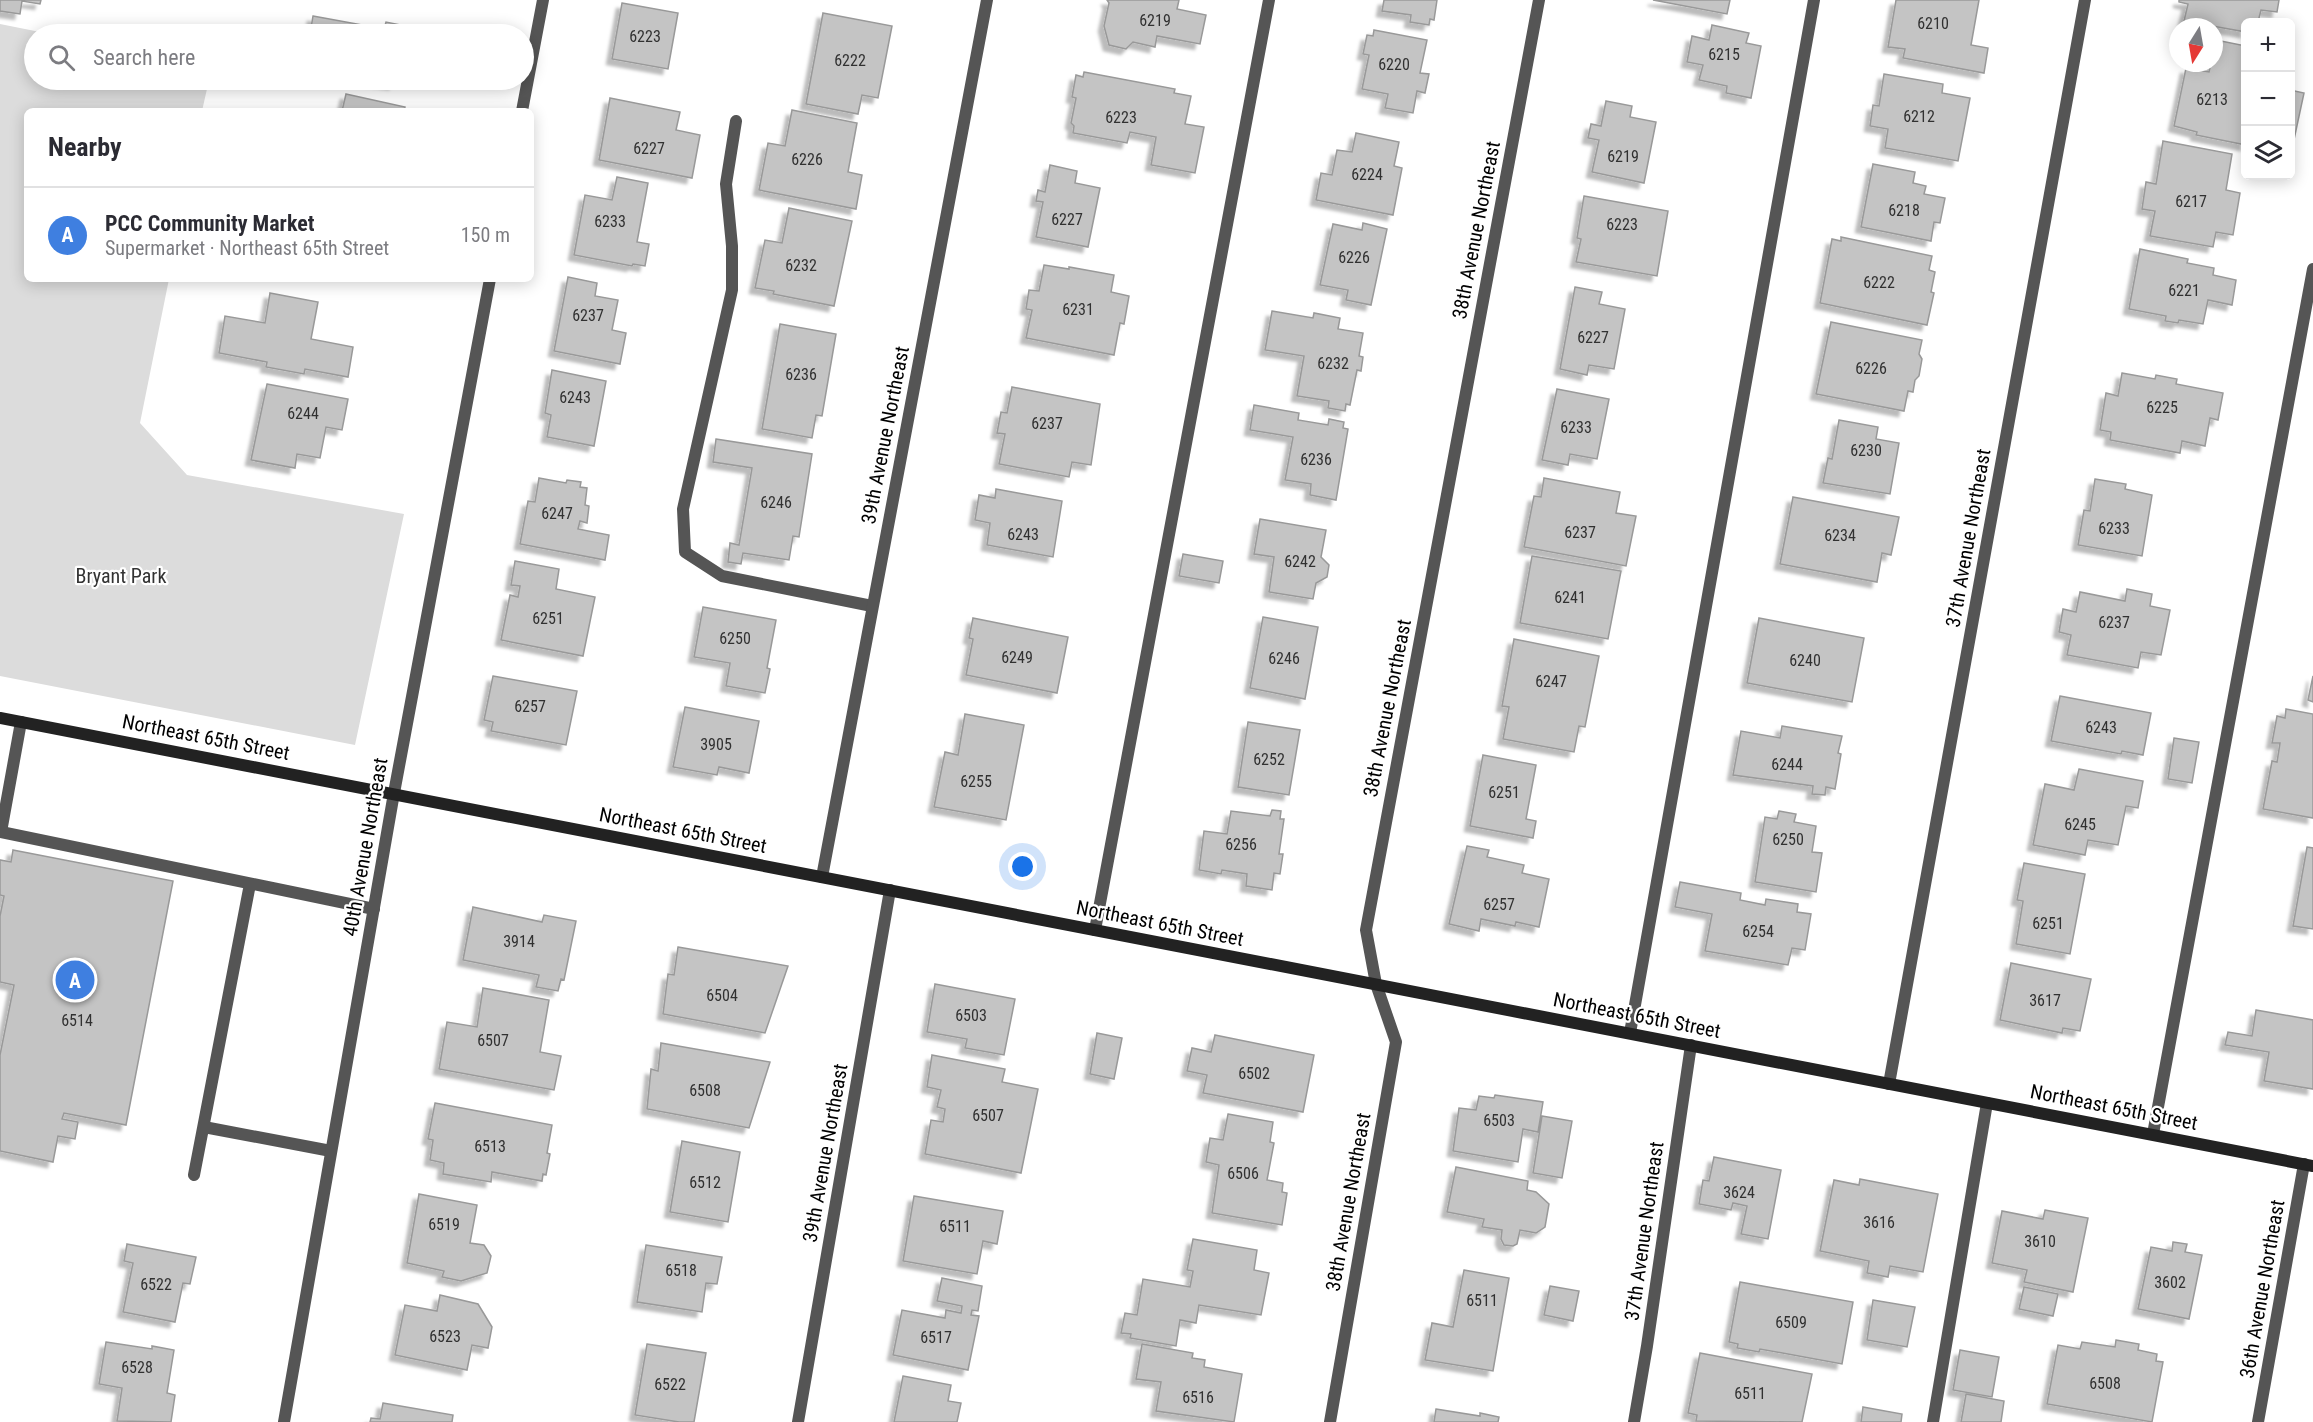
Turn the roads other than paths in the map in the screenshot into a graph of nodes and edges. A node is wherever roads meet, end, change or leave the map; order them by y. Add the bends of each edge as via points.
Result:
1 (543, 0) edge
2 (987, 0) edge
3 (1269, 0) edge
4 (1539, 0) edge
5 (1814, 0) edge
6 (2085, 0) edge
7 (534, 48) edge
8 (526, 90) edge
9 (523, 108) edge
10 (736, 121) dead end
11 (2313, 269) edge
12 (489, 282) edge
13 (872, 606) junction
14 (0, 718) edge
15 (21, 722) junction
16 (394, 793) junction
17 (822, 877) junction
18 (250, 885) junction
19 (890, 890) junction
20 (374, 909) junction
21 (1095, 930) junction
22 (1376, 984) junction
23 (1630, 1034) junction
24 (1691, 1045) junction
25 (1889, 1084) junction
26 (1987, 1103) junction
27 (204, 1126) junction
28 (2153, 1134) junction
29 (332, 1151) junction
30 (2309, 1165) edge
31 (194, 1175) dead end
32 (284, 1422) edge
33 (798, 1422) edge
34 (1330, 1422) edge
35 (1634, 1422) edge
36 (1933, 1422) edge
37 (2258, 1422) edge

1 - 7 street
2 - 13 street, 39th Avenue Northeast
3 - 21 street
4 - 22 street, 38th Avenue Northeast via 1365,930
5 - 23 street
6 - 25 street, 37th Avenue Northeast
8 - 9 street
10 - 13 street via 726,184 732,290 683,509 685,552 722,576
11 - 28 street
12 - 16 street, 40th Avenue Northeast
13 - 17 street, 39th Avenue Northeast
14 - 15 main road, Northeast 65th Street
15 - 16 main road, Northeast 65th Street
15 - 18 street via 1,832
16 - 17 main road, Northeast 65th Street
16 - 20 street, 40th Avenue Northeast
17 - 19 main road, Northeast 65th Street
18 - 20 street
18 - 27 street
19 - 21 main road, Northeast 65th Street
19 - 33 street, 39th Avenue Northeast
20 - 29 street, 40th Avenue Northeast
21 - 22 main road, Northeast 65th Street
22 - 23 main road, Northeast 65th Street
22 - 34 street, 38th Avenue Northeast via 1396,1042
23 - 24 main road, Northeast 65th Street
24 - 25 main road, Northeast 65th Street
24 - 35 street, 37th Avenue Northeast
25 - 26 main road, Northeast 65th Street
26 - 28 main road, Northeast 65th Street
26 - 36 street
27 - 29 street
27 - 31 street
28 - 30 main road, Northeast 65th Street
29 - 32 street, 40th Avenue Northeast
30 - 37 street, 36th Avenue Northeast

